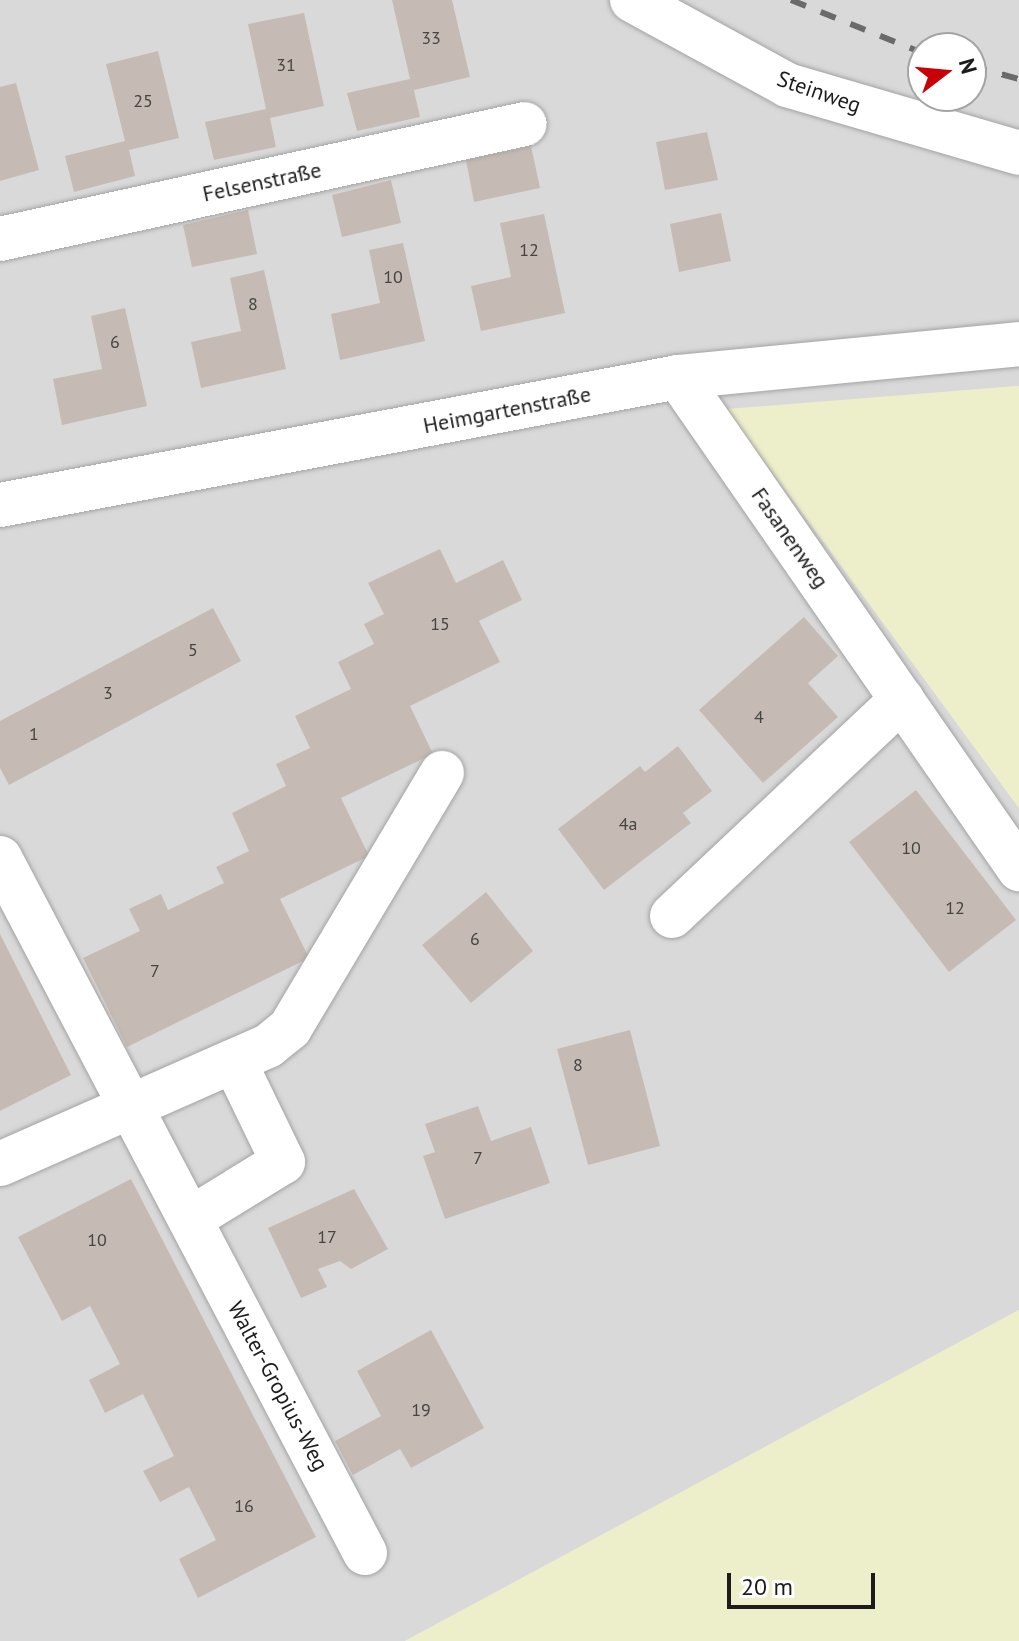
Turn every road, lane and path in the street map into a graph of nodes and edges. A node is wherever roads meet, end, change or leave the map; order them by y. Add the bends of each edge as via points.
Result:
1 (632, 0) edge
2 (525, 124) dead end
3 (1019, 153) edge
4 (0, 239) edge
5 (1019, 344) edge
6 (678, 377) junction
7 (0, 505) edge
8 (902, 699) junction
9 (442, 773) dead end
10 (0, 858) edge
11 (1019, 869) edge
12 (672, 916) dead end
13 (234, 1061) junction
14 (131, 1107) junction
15 (0, 1164) edge
16 (190, 1219) junction
17 (365, 1553) dead end

1 - 3 street, Steinweg via 787,85
2 - 4 street, Felsenstraße
5 - 6 street, Heimgartenstraße
6 - 7 street, Heimgartenstraße
6 - 8 street, Fasanenweg
8 - 11 street, Fasanenweg
8 - 12 street
9 - 13 street via 290,1028
10 - 14 street, Walter-Gropius-Weg
13 - 14 street
13 - 16 street via 283,1162
14 - 15 street
14 - 16 street, Walter-Gropius-Weg
16 - 17 street, Walter-Gropius-Weg

